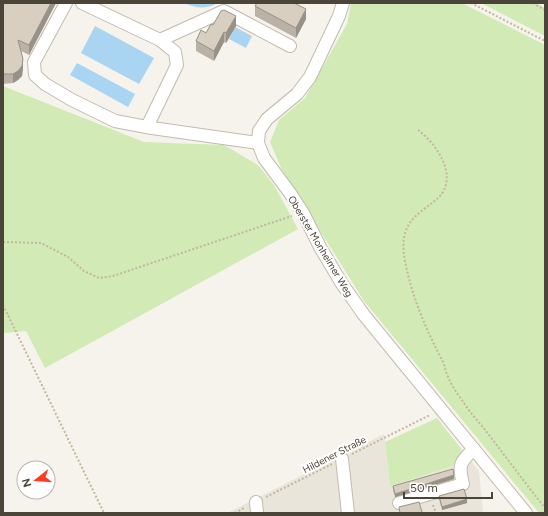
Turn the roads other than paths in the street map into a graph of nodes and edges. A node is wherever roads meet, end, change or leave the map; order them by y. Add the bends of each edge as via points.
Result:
1 (66, 3) edge
2 (82, 3) edge
3 (343, 3) edge
4 (160, 40) junction
5 (290, 46) dead end
6 (147, 127) junction
7 (258, 144) junction
8 (474, 449) junction
9 (342, 459) road end
10 (399, 503) dead end
11 (348, 513) edge
12 (526, 513) edge

1 - 6 street via 34,62 35,75 72,100 115,121
2 - 4 street
3 - 7 street via 340,16 310,76 297,94 267,119 259,131
4 - 5 street via 224,10
4 - 6 street via 175,52 177,65
6 - 7 street
7 - 8 street, Oberster Monheimer Weg via 264,158 303,213 342,284
8 - 10 street via 460,466 463,484
8 - 12 street, Oberster Monheimer Weg
9 - 11 street

